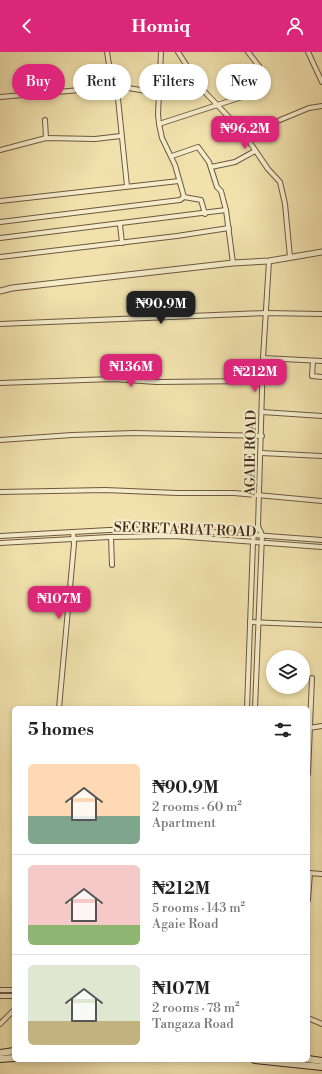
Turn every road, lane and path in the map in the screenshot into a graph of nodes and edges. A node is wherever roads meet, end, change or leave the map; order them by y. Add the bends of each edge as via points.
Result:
1 (107, 52) edge
2 (161, 52) edge
3 (178, 52) edge
4 (248, 52) edge
5 (308, 52) edge
6 (110, 64) edge
7 (160, 64) edge
8 (257, 64) edge
9 (322, 82) edge
10 (73, 91) edge
11 (0, 97) edge
12 (116, 100) edge
13 (159, 100) edge
14 (234, 100) edge
15 (218, 106) junction
16 (322, 106) edge
17 (46, 120) dead end
18 (280, 120) dead end
19 (159, 124) junction
20 (121, 136) junction
21 (46, 138) junction
22 (0, 150) edge
23 (255, 151) junction
24 (172, 156) junction
25 (211, 167) junction
26 (179, 181) junction
27 (127, 186) junction
28 (184, 197) junction
29 (0, 201) edge
30 (226, 210) junction
31 (205, 214) junction
32 (0, 222) edge
33 (120, 225) junction
34 (229, 228) junction
35 (0, 238) edge
36 (122, 243) junction
37 (322, 252) edge
38 (0, 257) edge
39 (290, 257) junction
40 (269, 261) junction
41 (233, 263) junction
42 (0, 286) edge
43 (12, 288) junction
44 (0, 291) edge
45 (265, 313) junction
46 (322, 314) edge
47 (0, 324) edge
48 (263, 358) junction
49 (312, 361) junction
50 (322, 361) edge
51 (322, 377) edge
52 (263, 381) junction
53 (0, 383) edge
54 (262, 412) junction
55 (322, 416) edge
56 (262, 436) junction
57 (0, 440) edge
58 (261, 453) junction
59 (322, 456) edge
60 (0, 492) edge
61 (260, 494) junction
62 (322, 501) edge
63 (258, 526) junction
64 (73, 532) junction
65 (254, 535) junction
66 (262, 535) junction
67 (0, 536) edge
68 (111, 537) junction
69 (74, 539) junction
70 (322, 540) edge
71 (253, 542) junction
72 (0, 543) edge
73 (261, 543) junction
74 (322, 547) edge
75 (112, 565) dead end
76 (250, 622) junction
77 (257, 622) junction
78 (322, 625) edge
79 (312, 678) dead end
80 (59, 706) edge
81 (247, 706) edge
82 (256, 706) edge
83 (310, 711) edge
84 (322, 726) edge
85 (310, 728) edge
86 (310, 873) edge
87 (322, 874) edge
88 (0, 990) edge
89 (12, 990) edge
90 (0, 996) edge
91 (12, 996) edge
92 (12, 1012) edge
93 (310, 1019) edge
94 (0, 1024) edge
95 (322, 1024) edge
96 (12, 1051) edge
97 (0, 1053) edge
98 (12, 1058) edge
99 (0, 1059) edge
100 (310, 1059) edge
101 (322, 1061) edge
102 (274, 1062) edge
103 (322, 1067) edge

1 - 6 street
2 - 7 street
3 - 15 street via 201,88
4 - 8 street
5 - 9 street
10 - 11 street
12 - 20 street
13 - 19 street
14 - 15 street
15 - 19 street
15 - 23 street via 242,131
16 - 18 street via 309,108
17 - 21 street
19 - 24 street via 162,138
20 - 21 street via 95,139
20 - 27 street
21 - 22 street
23 - 25 street via 235,162
23 - 39 street via 280,182 285,204
24 - 25 street via 198,147
24 - 26 street
25 - 30 street
26 - 27 street
26 - 28 street
27 - 29 street
28 - 31 street via 201,200
28 - 32 street via 180,200
30 - 31 street
30 - 34 street
31 - 33 street
33 - 35 street
33 - 36 street
34 - 36 street
34 - 41 street
36 - 38 street
37 - 39 street
39 - 40 street
40 - 41 street
40 - 45 street, AGAIE ROAD
41 - 43 street
42 - 43 street
43 - 44 street
45 - 46 street
45 - 47 street
45 - 48 street, AGAIE ROAD
48 - 49 street
48 - 52 street, AGAIE ROAD
49 - 50 street
49 - 51 street via 312,376
52 - 53 street via 156,382 113,379
52 - 54 street, AGAIE ROAD
54 - 55 street
54 - 56 street, AGAIE ROAD
56 - 57 street via 134,433
56 - 58 street, AGAIE ROAD
58 - 59 street
58 - 61 street, AGAIE ROAD
60 - 61 street via 105,490 178,494
61 - 62 street
61 - 63 street, AGAIE ROAD
63 - 65 street
63 - 66 street
64 - 65 street, SECRETARIAT ROAD via 171,529
64 - 67 street, SECRETARIAT ROAD
64 - 69 street
65 - 66 street, SECRETARIAT ROAD
65 - 71 street
66 - 70 street, SECRETARIAT ROAD
66 - 73 street
68 - 69 street, SECRETARIAT ROAD
68 - 71 street, SECRETARIAT ROAD via 174,536
68 - 75 street
69 - 72 street, SECRETARIAT ROAD
69 - 80 street
71 - 73 street, SECRETARIAT ROAD
71 - 76 street
73 - 74 street, SECRETARIAT ROAD
73 - 77 street
76 - 77 street
76 - 81 street
77 - 78 street
77 - 82 street
79 - 83 street
84 - 85 street
86 - 87 street
88 - 89 street
90 - 91 street
92 - 94 street
93 - 95 street
96 - 97 main road
98 - 99 main road
100 - 101 main road
102 - 103 main road

